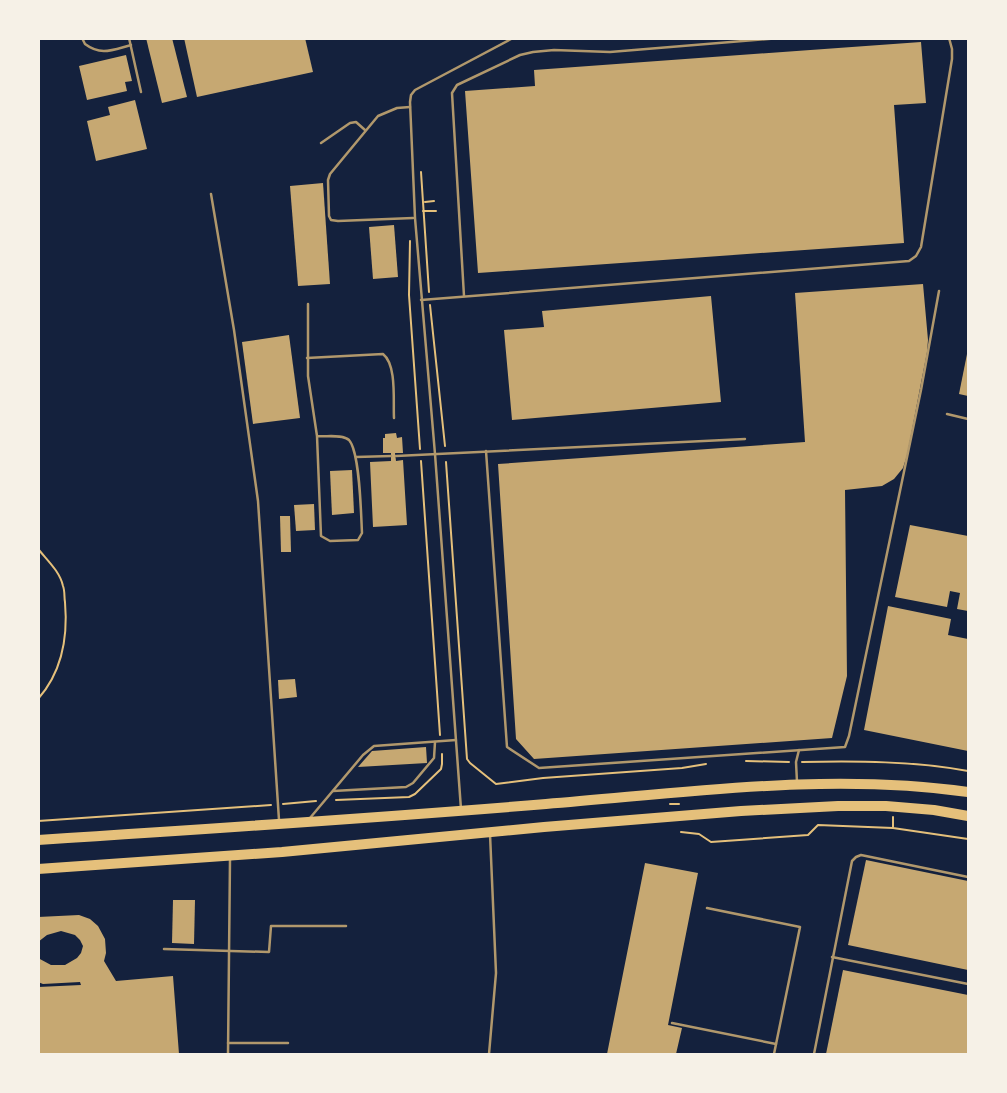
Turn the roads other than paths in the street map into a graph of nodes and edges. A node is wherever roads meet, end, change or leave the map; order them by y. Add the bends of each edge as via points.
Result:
1 (82, 38) edge
2 (129, 38) edge
3 (513, 38) edge
4 (780, 38) edge
5 (949, 38) edge
6 (131, 46) junction
7 (141, 92) dead end
8 (410, 107) junction
9 (365, 130) junction
10 (321, 143) dead end
11 (211, 194) dead end
12 (412, 219) junction
13 (939, 290) dead end
14 (464, 296) junction
15 (421, 300) junction
16 (308, 304) dead end
17 (307, 358) junction
18 (947, 414) dead end
19 (394, 418) dead end
20 (968, 419) edge
21 (317, 436) junction
22 (745, 439) dead end
23 (486, 451) junction
24 (435, 454) junction
25 (356, 457) junction
26 (456, 740) junction
27 (435, 742) junction
28 (800, 749) junction
29 (797, 785) junction
30 (333, 791) junction
31 (968, 792) edge
32 (461, 810) junction
33 (968, 816) edge
34 (308, 821) junction
35 (280, 823) junction
36 (489, 832) junction
37 (38, 840) edge
38 (230, 856) junction
39 (38, 869) edge
40 (968, 877) edge
41 (707, 908) dead end
42 (346, 926) dead end
43 (164, 950) dead end
44 (229, 950) junction
45 (832, 957) junction
46 (968, 984) edge
47 (672, 1023) dead end
48 (228, 1043) junction
49 (288, 1043) dead end
50 (776, 1044) junction
51 (228, 1055) edge
52 (489, 1055) edge
53 (774, 1055) edge
54 (814, 1055) edge

1 - 6 lane via 100,52
2 - 6 lane
3 - 8 lane via 415,90
4 - 14 lane via 610,52 533,52 457,85 452,93
5 - 14 lane via 952,59 921,247 909,261
6 - 7 lane
8 - 9 lane via 385,112
8 - 12 lane
9 - 10 lane via 350,123
9 - 12 lane via 330,174 331,220
11 - 35 lane via 258,501
12 - 15 lane
13 - 28 lane via 848,741 845,747
14 - 15 lane
15 - 24 lane
16 - 17 lane
17 - 19 lane via 383,354 392,367
17 - 21 lane
18 - 20 lane
21 - 25 lane via 347,438
21 - 25 lane via 324,539 361,537
22 - 23 lane
23 - 24 lane
23 - 28 lane via 507,747 539,768
24 - 25 lane
24 - 26 lane
26 - 27 lane
26 - 32 lane
27 - 30 lane via 374,746
27 - 30 lane via 434,758 406,787
28 - 29 lane
29 - 31 highway via 888,784
29 - 32 highway
30 - 34 lane
32 - 34 highway
33 - 36 highway via 892,806 838,806
34 - 35 highway
35 - 37 highway
36 - 38 highway
36 - 52 lane via 496,973
38 - 39 highway
38 - 44 lane
40 - 45 lane via 856,857
41 - 50 lane via 800,927
42 - 44 lane via 271,926 270,952
43 - 44 lane
44 - 48 lane
45 - 46 lane
45 - 54 lane
47 - 50 lane
48 - 49 lane
48 - 51 lane
50 - 53 lane

